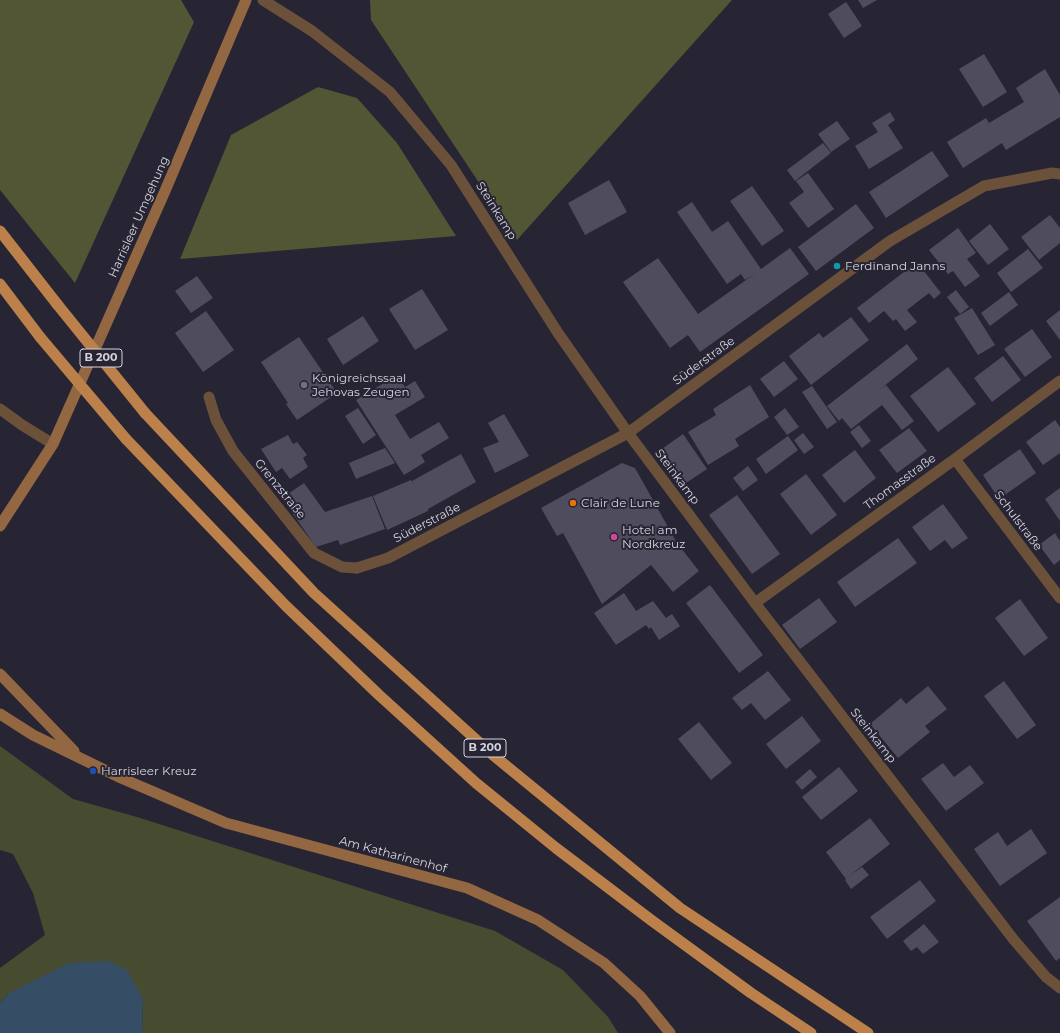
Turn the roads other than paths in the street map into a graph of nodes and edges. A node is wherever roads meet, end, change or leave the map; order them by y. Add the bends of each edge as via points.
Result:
1 (246, 0) edge
2 (263, 0) edge
3 (1060, 174) edge
4 (0, 231) edge
5 (0, 284) edge
6 (1060, 381) edge
7 (209, 397) dead end
8 (0, 409) edge
9 (628, 433) junction
10 (53, 444) junction
11 (955, 459) junction
12 (0, 526) edge
13 (358, 568) joint
14 (1060, 598) edge
15 (754, 603) junction
16 (0, 674) edge
17 (0, 714) edge
18 (78, 756) junction
19 (1060, 988) edge
20 (670, 1033) edge
21 (811, 1033) edge
22 (868, 1033) edge

1 - 10 main road, Harrisleer Umgehung
2 - 9 street, Steinkamp via 312,31 390,92 451,165 558,333
3 - 9 street, Süderstraße via 1052,173 984,186 890,241
4 - 22 highway, B 200, bridge via 144,413 314,593 493,755 680,908
5 - 21 highway, B 200, bridge via 40,337 126,439 286,606 379,695 476,783 556,848 651,920
6 - 11 street, Thomasstraße
7 - 13 street, Grenzstraße via 216,420 233,451 314,552 342,567
8 - 10 street
9 - 13 street, Süderstraße via 388,558
9 - 15 street, Steinkamp
10 - 12 main road, Harrisleer Umgehung
11 - 14 street, Schulstraße
11 - 15 street, Thomasstraße
15 - 19 street, Steinkamp via 1014,940 1046,977
16 - 18 main road, Am Katharinenhof
17 - 18 main road, Am Katharinenhof via 33,735
18 - 20 main road, Am Katharinenhof via 121,778 226,823 467,888 538,920 604,963 640,996

